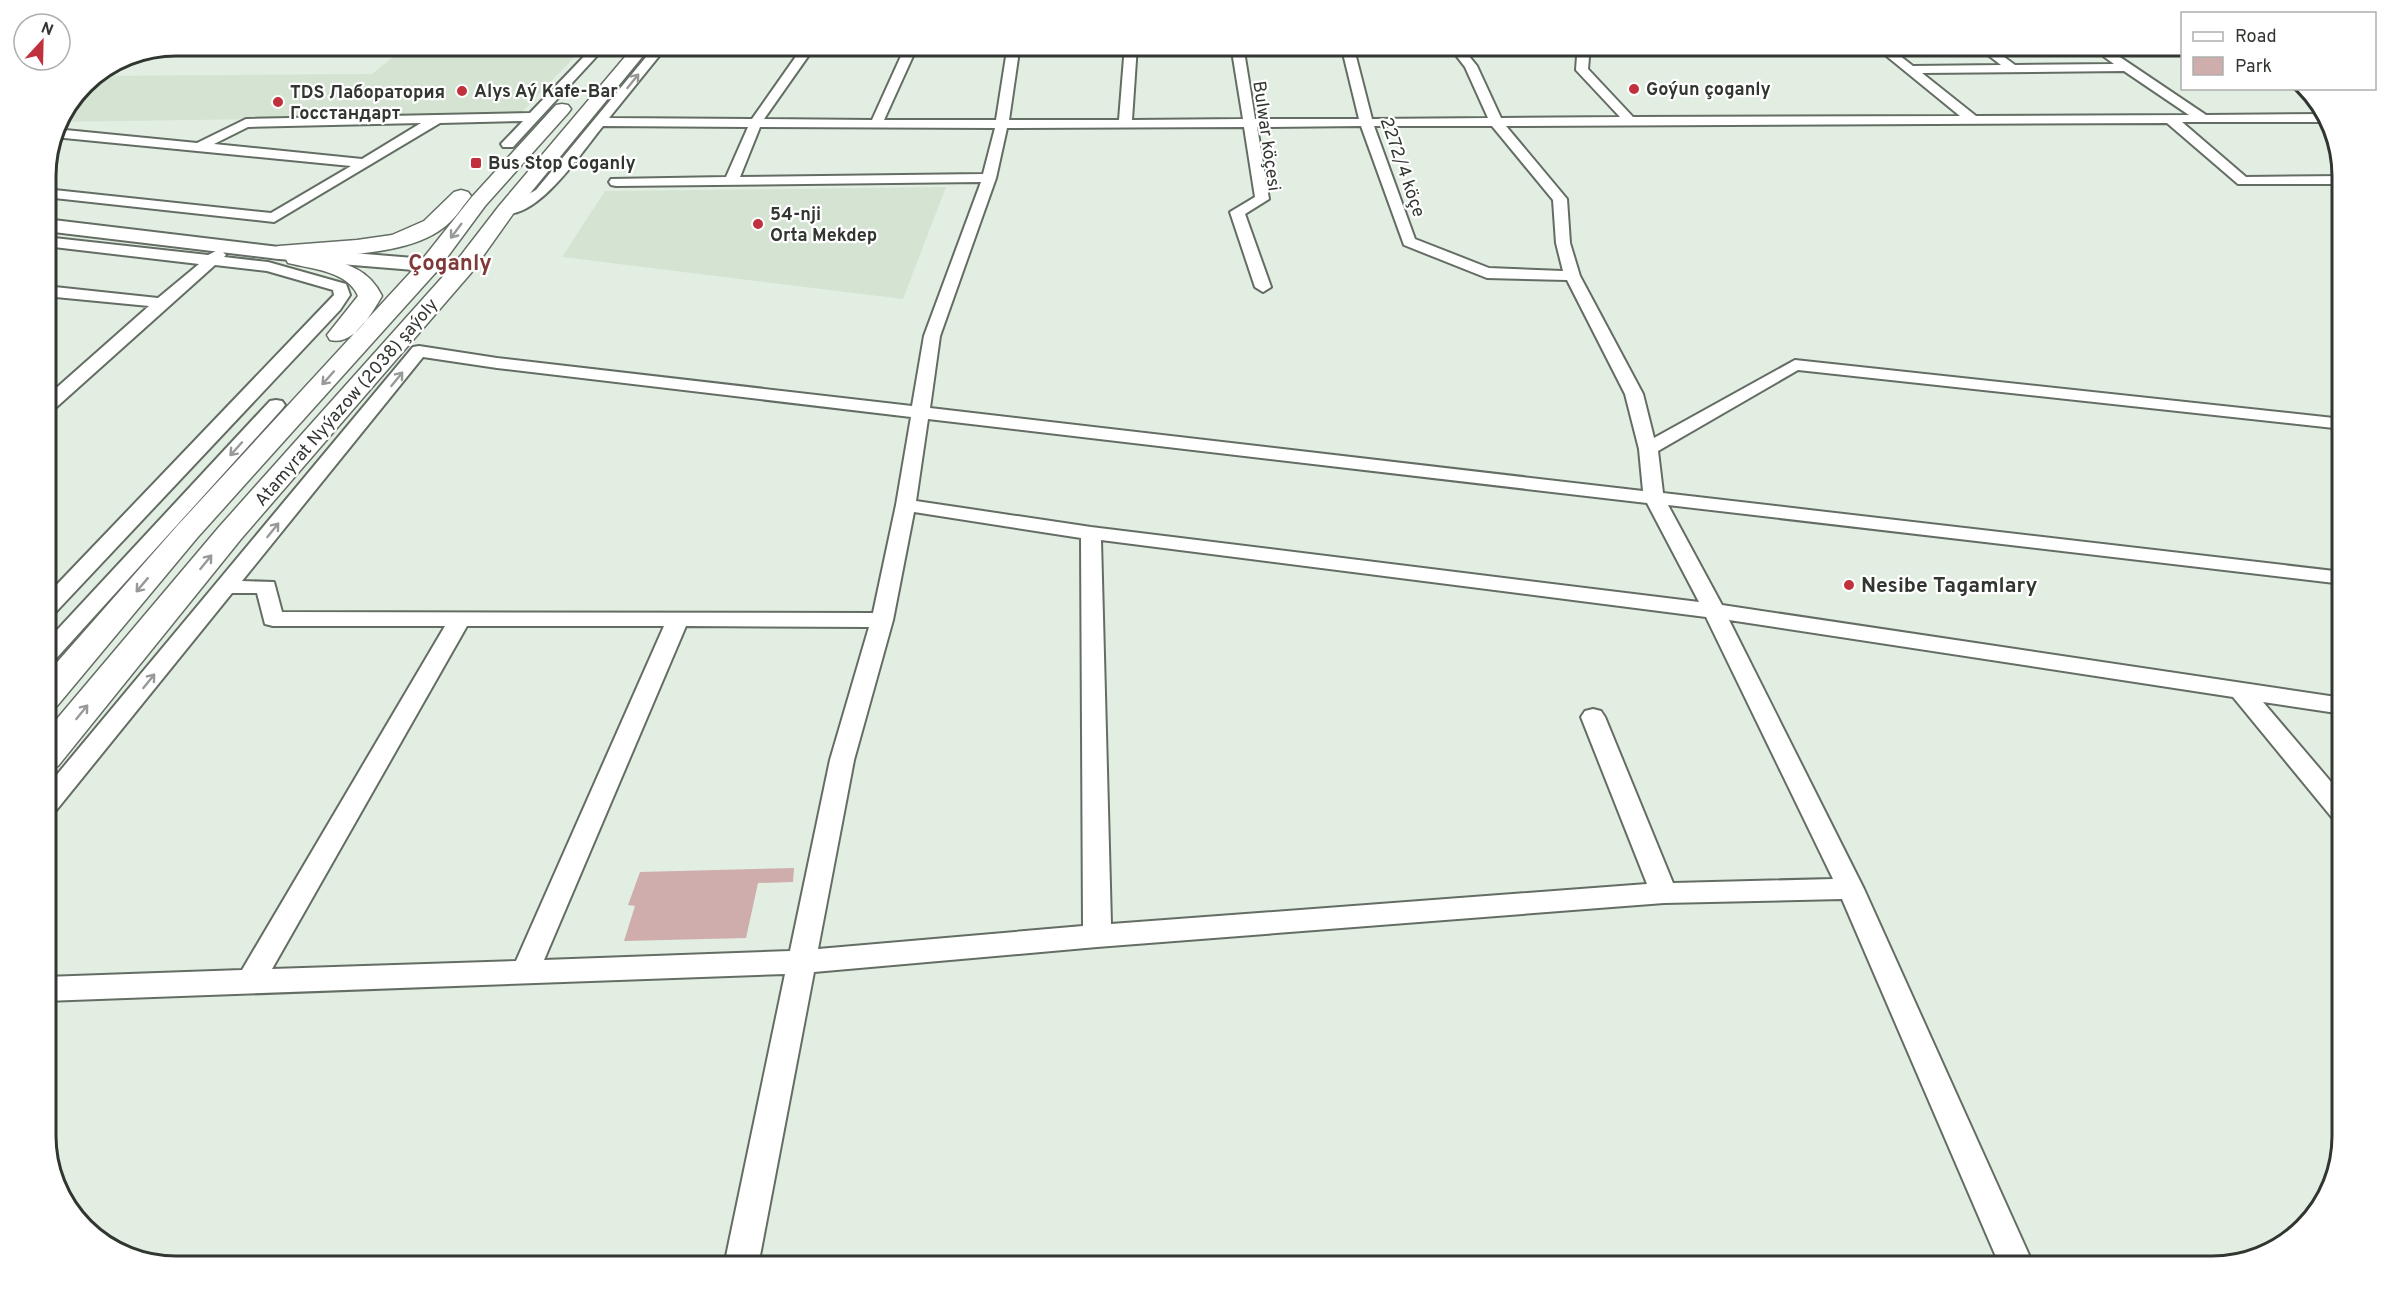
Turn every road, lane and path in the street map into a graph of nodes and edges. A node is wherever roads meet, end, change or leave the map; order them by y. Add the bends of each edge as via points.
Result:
1 (592, 56) edge
2 (608, 56) edge
3 (635, 56) edge
4 (653, 56) edge
5 (802, 56) edge
6 (907, 56) edge
7 (1012, 56) edge
8 (1130, 56) edge
9 (1239, 56) edge
10 (1350, 56) edge
11 (1463, 56) edge
12 (1583, 56) edge
13 (1894, 56) edge
14 (1996, 56) edge
15 (2111, 56) edge
16 (2128, 67) junction
17 (2013, 69) junction
18 (1912, 70) junction
19 (2317, 117) edge
20 (2169, 118) junction
21 (2202, 118) junction
22 (438, 119) junction
23 (1972, 119) junction
24 (1629, 120) junction
25 (1366, 121) junction
26 (540, 122) junction
27 (600, 122) junction
28 (756, 122) junction
29 (1248, 122) junction
30 (1496, 122) junction
31 (1125, 123) junction
32 (876, 124) junction
33 (1002, 124) junction
34 (63, 134) edge
35 (199, 147) junction
36 (365, 163) junction
37 (990, 178) junction
38 (2332, 180) edge
39 (731, 181) junction
40 (616, 182) dead end
41 (474, 193) junction
42 (56, 194) edge
43 (506, 210) junction
44 (56, 226) edge
45 (56, 242) edge
46 (229, 247) junction
47 (279, 253) junction
48 (212, 260) junction
49 (429, 266) junction
50 (463, 268) junction
51 (1572, 276) junction
52 (1263, 287) dead end
53 (56, 292) edge
54 (162, 303) junction
55 (380, 320) junction
56 (415, 341) junction
57 (323, 353) junction
58 (56, 398) edge
59 (276, 405) junction
60 (920, 411) junction
61 (2332, 423) edge
62 (273, 438) junction
63 (1648, 449) junction
64 (1654, 498) junction
65 (906, 505) junction
66 (1091, 533) junction
67 (2332, 577) edge
68 (225, 587) junction
69 (56, 598) edge
70 (1714, 610) junction
71 (678, 620) junction
72 (882, 620) junction
73 (460, 621) junction
74 (56, 623) edge
75 (75, 624) junction
76 (56, 645) edge
77 (56, 685) edge
78 (2241, 691) junction
79 (2332, 704) edge
80 (1593, 717) dead end
81 (56, 745) edge
82 (56, 794) edge
83 (2332, 800) edge
84 (1851, 888) junction
85 (1664, 893) junction
86 (1097, 936) junction
87 (802, 962) junction
88 (525, 972) junction
89 (251, 981) junction
90 (56, 990) edge
91 (743, 1256) edge
92 (2013, 1256) edge

1 - 26 street
2 - 26 main road, Atamyrat Nyýazow (2038) şaýoly
3 - 43 main road, Atamyrat Nyýazow (2038) şaýoly
27 -> 4 street
5 - 28 street
6 - 32 street
7 - 33 street
8 - 31 street
9 - 29 street, Bulwar köçesi
10 - 25 street, 2272/4 köçe
11 - 30 street
12 - 24 street via 1582,70
13 - 18 street
14 - 17 street
15 - 16 street
16 - 17 street
16 - 21 street
17 - 18 street
18 - 23 street
19 - 21 street
20 - 21 street
20 - 23 street
20 - 38 street via 2243,181
22 - 26 street
22 - 35 street via 246,123
22 - 36 street
23 - 24 street
24 - 30 street
25 - 29 street
25 - 30 street
25 - 51 street, 2272/4 köçe via 1409,242 1487,273
26 - 41 main road, Atamyrat Nyýazow (2038) şaýoly
26 - 41 main road via 508,144
27 - 28 street
27 - 43 street via 541,193
28 - 32 street
28 - 39 street
29 - 31 street
29 - 52 street, Bulwar köçesi via 1262,199 1237,212
30 - 51 street via 1560,199 1563,243
31 - 33 street
32 - 33 street
33 - 37 street
34 - 35 street
35 - 36 street
36 - 42 street via 273,218
37 - 39 street
37 - 60 street via 932,336
39 - 40 street
41 - 47 main road via 435,225 403,238
41 -> 49 main road, Atamyrat Nyýazow (2038) şaýoly
43 - 50 main road, Atamyrat Nyýazow (2038) şaýoly
44 - 46 street
45 - 48 street
46 - 47 street
46 - 48 street
47 - 49 street
47 - 57 main road via 342,271 367,284 370,296 361,311
48 - 54 street
48 - 69 street via 268,267 316,279 340,287 342,296
49 - 50 street
49 - 55 main road, Atamyrat Nyýazow (2038) şaýoly
50 - 56 main road, Atamyrat Nyýazow (2038) şaýoly
51 - 63 street via 1634,394
53 - 54 street
54 - 58 street
55 - 57 main road
55 -> 62 main road, Atamyrat Nyýazow (2038) şaýoly
56 - 60 street via 498,363
68 -> 56 street
81 -> 56 main road, Atamyrat Nyýazow (2038) şaýoly via 230,533
57 - 59 main road
59 - 62 main road
59 -> 75 street
60 - 64 street
60 - 65 street
61 - 63 street via 1795,364
62 -> 77 main road, Atamyrat Nyýazow (2038) şaýoly
63 - 64 street
64 - 67 street
64 - 70 street
65 - 66 street
65 - 72 street
66 - 70 street
66 - 86 street
68 - 73 street via 266,587 273,619
82 -> 68 street
70 - 78 street
70 - 84 street
71 - 72 street
71 - 73 street
71 - 88 street
72 - 87 street via 842,760
73 - 89 street
74 - 75 street
75 - 76 street
78 - 79 street
78 - 83 street
80 - 85 street
84 - 85 street
84 - 92 street
85 - 86 street
86 - 87 street
87 - 88 street
87 - 91 street
88 - 89 street
89 - 90 street

